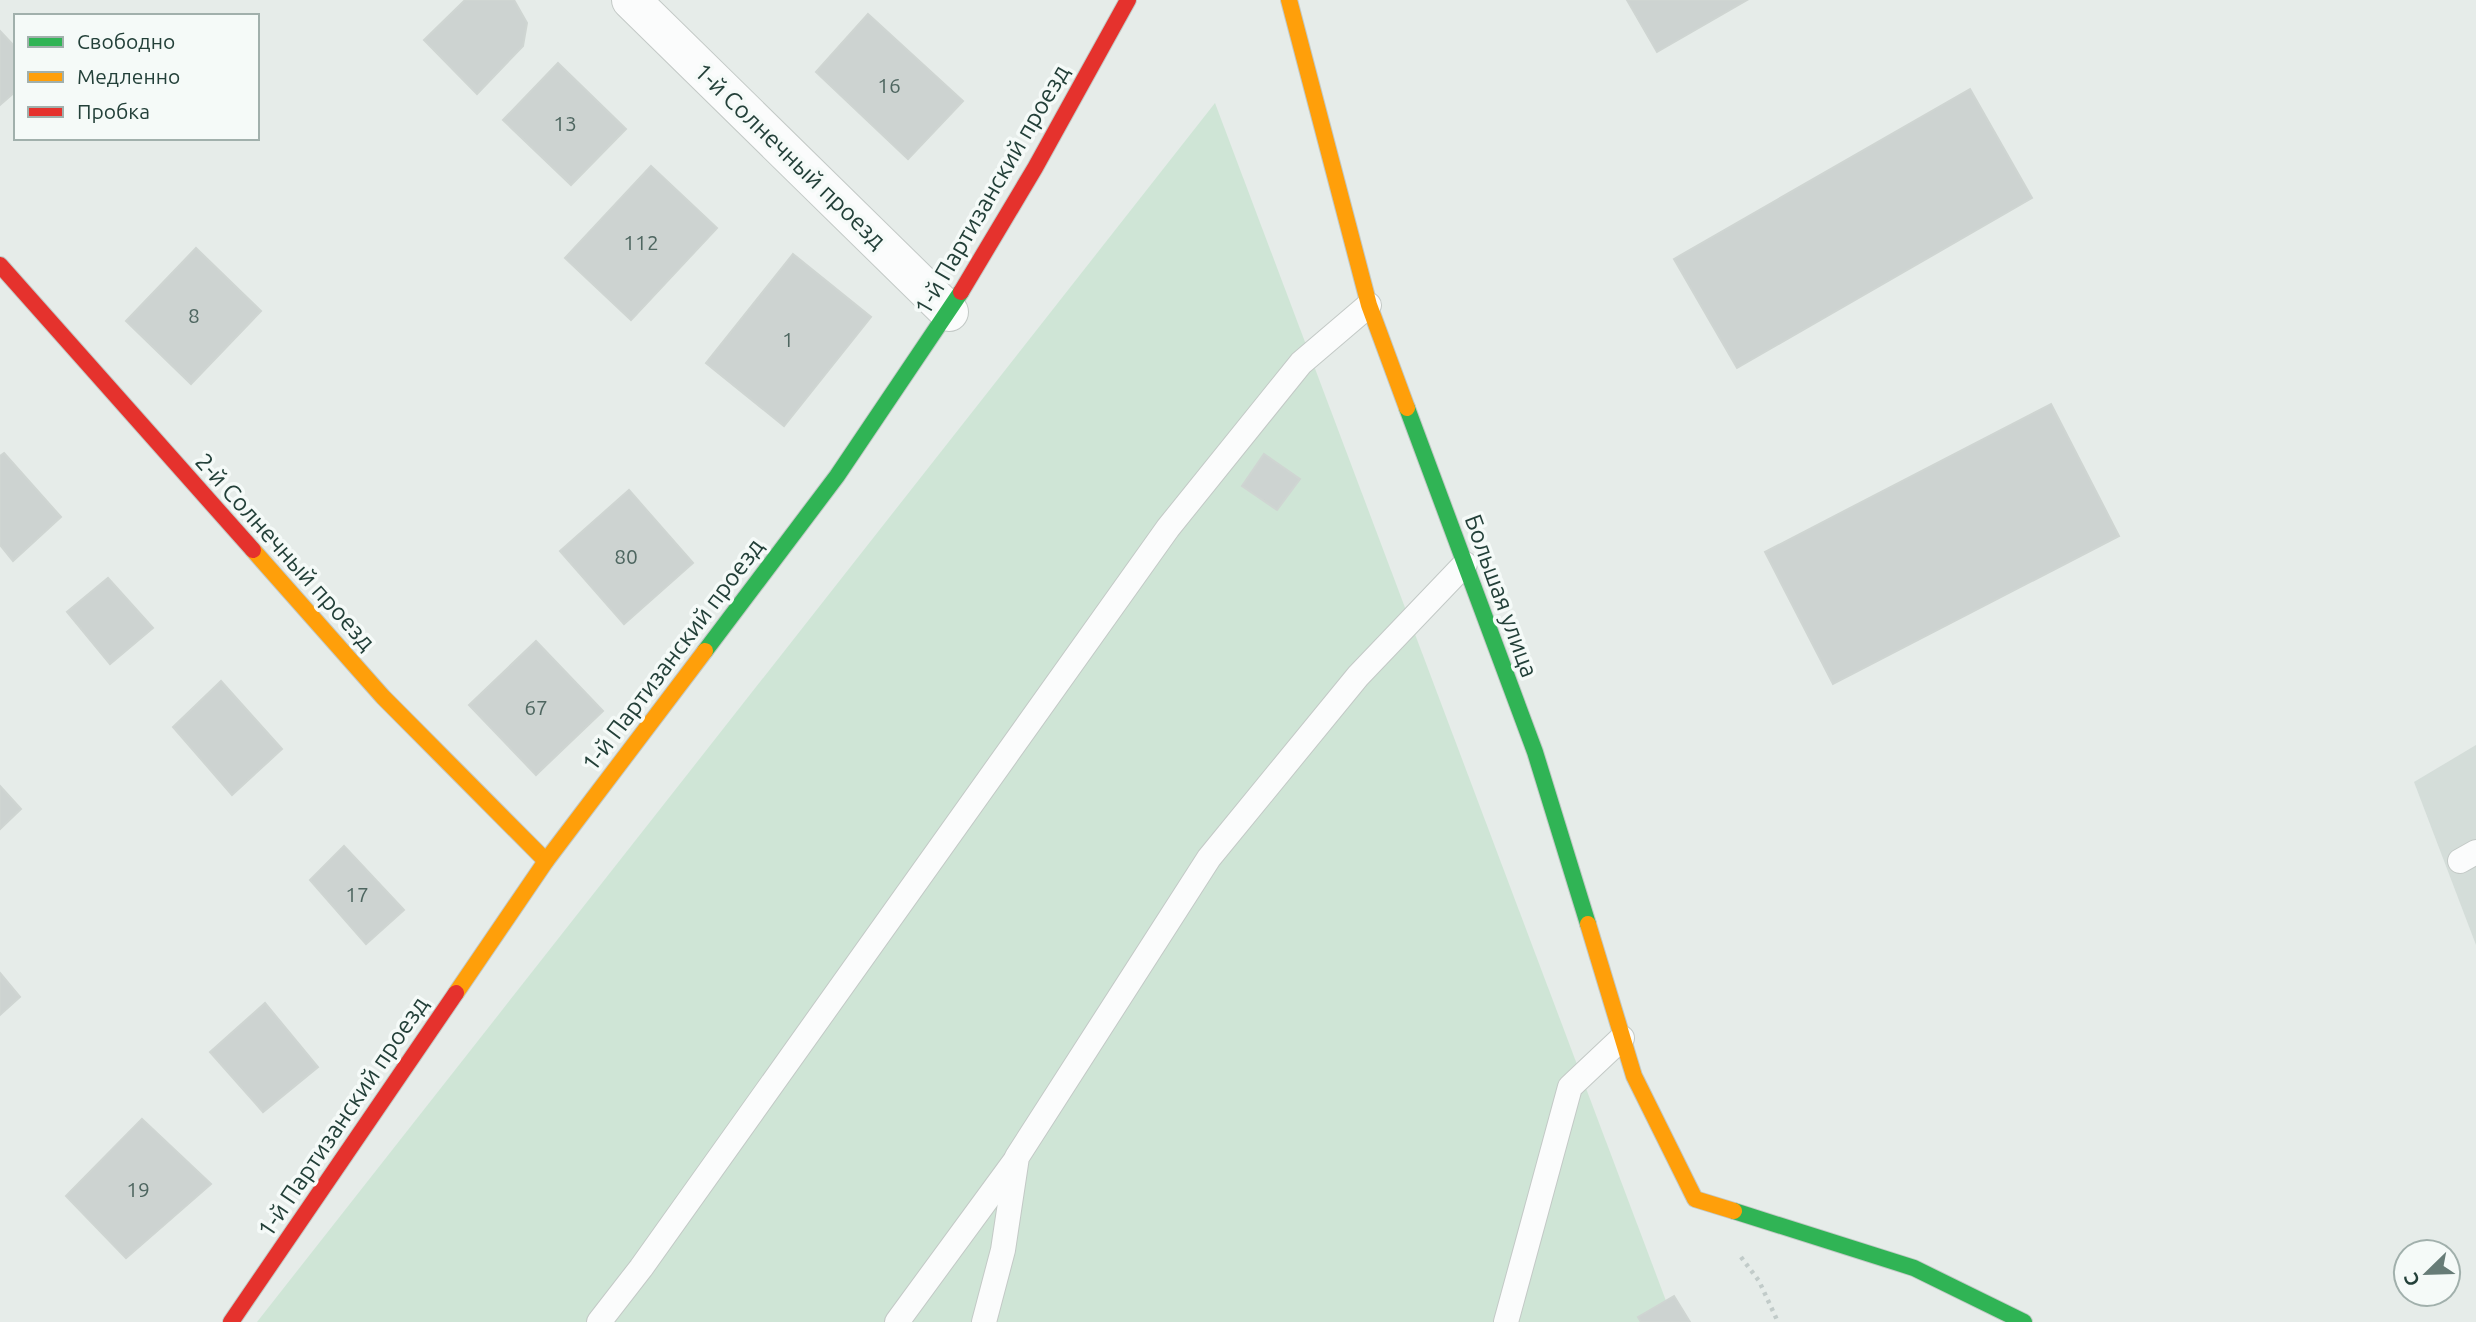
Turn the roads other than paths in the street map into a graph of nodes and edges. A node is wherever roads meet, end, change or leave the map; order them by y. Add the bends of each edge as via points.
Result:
1 (631, 0) edge
2 (1128, 0) edge
3 (1289, 0) edge
4 (0, 265) edge
5 (1368, 305) junction
6 (949, 312) junction
7 (1465, 564) junction
8 (546, 861) junction
9 (1622, 1038) junction
10 (1017, 1157) junction
11 (231, 1322) edge
12 (600, 1322) edge
13 (897, 1322) edge
14 (984, 1322) edge
15 (1506, 1322) edge
16 (2024, 1322) edge

1 - 6 street, 1-й Солнечный проезд
2 - 6 street, 1-й Партизанский проезд
3 - 5 street, Большая улица
4 - 8 street, 2-й Солнечный проезд via 383,697
5 - 7 street, Большая улица
5 - 12 lane via 1301,363 1168,528
6 - 8 street, 1-й Партизанский проезд via 837,476
7 - 9 street, Большая улица via 1535,752
7 - 10 lane via 1357,676 1209,858
8 - 11 street, 1-й Партизанский проезд
9 - 15 lane via 1570,1087
9 - 16 street, Большая улица via 1634,1076 1695,1199 1914,1268
10 - 13 lane
10 - 14 lane via 1003,1250

